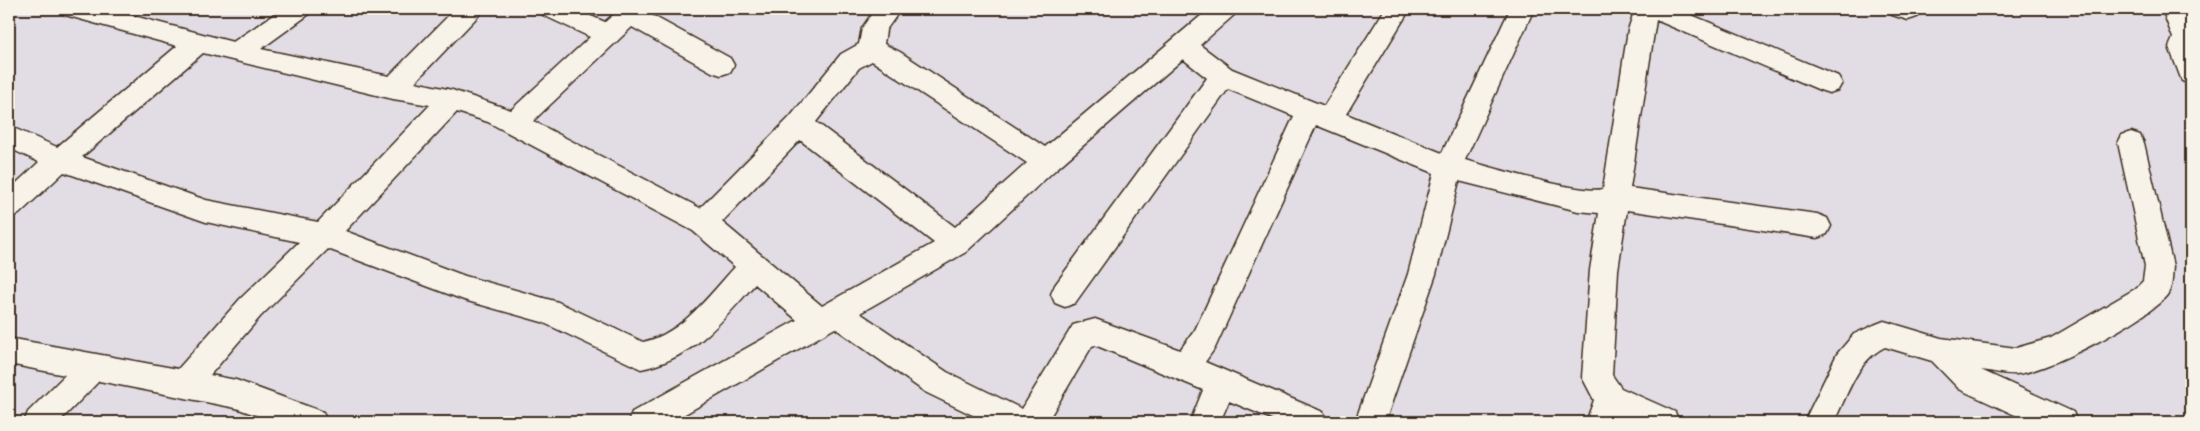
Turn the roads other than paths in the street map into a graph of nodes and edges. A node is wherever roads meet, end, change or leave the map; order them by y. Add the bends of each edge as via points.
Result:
1 (74, 9) edge
2 (299, 9) edge
3 (470, 9) edge
4 (552, 9) edge
5 (890, 9) edge
6 (1225, 9) edge
7 (1398, 9) edge
8 (1522, 9) edge
9 (1647, 9) edge
10 (1652, 9) edge
11 (2174, 9) edge
12 (632, 11) edge
13 (607, 34) junction
14 (2188, 37) edge
15 (198, 42) junction
16 (1184, 46) junction
17 (870, 48) junction
18 (237, 54) junction
19 (721, 65) dead end
20 (2191, 74) edge
21 (1222, 76) junction
22 (1828, 83) dead end
23 (394, 89) junction
24 (452, 100) junction
25 (1320, 114) junction
26 (514, 123) junction
27 (799, 124) junction
28 (9, 136) edge
29 (2131, 143) dead end
30 (60, 160) junction
31 (1046, 162) junction
32 (1449, 167) junction
33 (1616, 197) junction
34 (9, 206) edge
35 (702, 223) junction
36 (1817, 226) dead end
37 (324, 235) junction
38 (956, 244) junction
39 (753, 266) junction
40 (1065, 294) dead end
41 (827, 316) junction
42 (9, 351) edge
43 (1940, 351) junction
44 (1177, 364) junction
45 (92, 368) junction
46 (1221, 383) junction
47 (184, 384) junction
48 (1605, 410) edge
49 (39, 422) edge
50 (312, 422) edge
51 (643, 422) edge
52 (1017, 422) edge
53 (1031, 422) edge
54 (1204, 422) edge
55 (1312, 422) edge
56 (1370, 422) edge
57 (1664, 422) edge
58 (1819, 422) edge
59 (2062, 422) edge

1 - 15 street
2 - 18 street
3 - 23 street
4 - 13 street
5 - 17 street via 874,28
6 - 16 street
7 - 25 street
8 - 32 street
9 - 33 street via 1640,30
10 - 22 street
11 - 14 street
12 - 13 street
12 - 19 street
13 - 26 street
14 - 20 street via 2182,47
15 - 18 street
15 - 30 street
16 - 21 street
16 - 31 street
17 - 27 street via 850,61
17 - 31 street
18 - 23 street
21 - 25 street
21 - 40 street
23 - 24 street
24 - 26 street
24 - 37 street
25 - 32 street
25 - 44 street via 1206,339 1190,359
26 - 35 street
27 - 35 street
27 - 38 street
28 - 30 street
29 - 43 street via 2159,266 2157,286 2145,298 2058,349 2016,360
30 - 34 street
30 - 37 street via 206,211
31 - 38 street
32 - 33 street via 1578,200 1598,202
32 - 56 street via 1422,274
33 - 36 street
33 - 48 street via 1604,270 1597,377
35 - 39 street
37 - 39 street via 464,288 548,311 640,356 654,355 687,336
37 - 47 street via 250,308
38 - 41 street
39 - 41 street
41 - 51 street
41 - 52 street via 936,382
42 - 45 street
43 - 58 street via 1884,334 1864,343 1847,363
43 - 59 street via 1970,378
44 - 46 street
44 - 53 street via 1095,332 1083,334
45 - 47 street
45 - 49 street
46 - 54 street
46 - 55 street
47 - 50 street via 236,394
48 - 57 street

